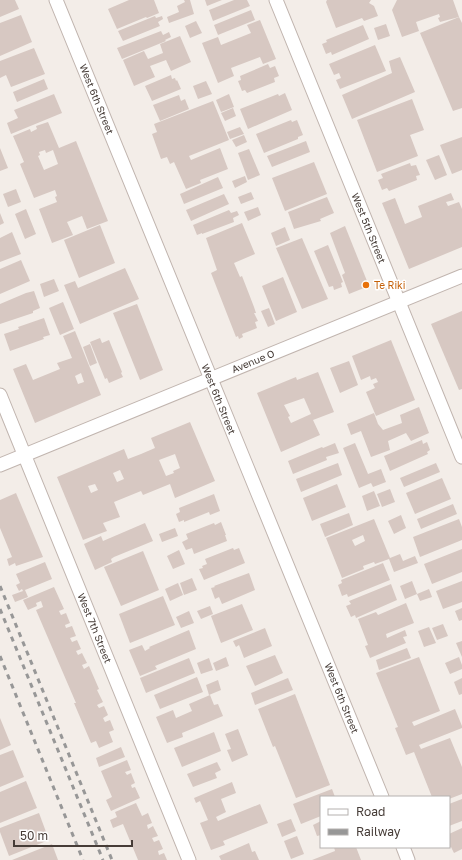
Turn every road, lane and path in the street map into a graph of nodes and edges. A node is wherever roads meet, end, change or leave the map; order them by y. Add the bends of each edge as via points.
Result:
1 (56, 0) edge
2 (276, 0) edge
3 (462, 276) edge
4 (399, 302) junction
5 (211, 378) junction
6 (0, 396) edge
7 (25, 455) junction
8 (462, 456) edge
9 (0, 465) edge
10 (382, 796) edge
11 (403, 848) edge
12 (189, 860) edge
13 (408, 860) edge

1 - 5 street, West 6th Street
2 - 4 street, West 5th Street
3 - 4 street, Avenue O
4 - 5 street, Avenue O
4 - 8 street, West 5th Street
5 - 7 street, Avenue O
5 - 10 street, West 6th Street
6 - 7 street, West 7th Street
7 - 9 street, Avenue O
7 - 12 street, West 7th Street
11 - 13 street

